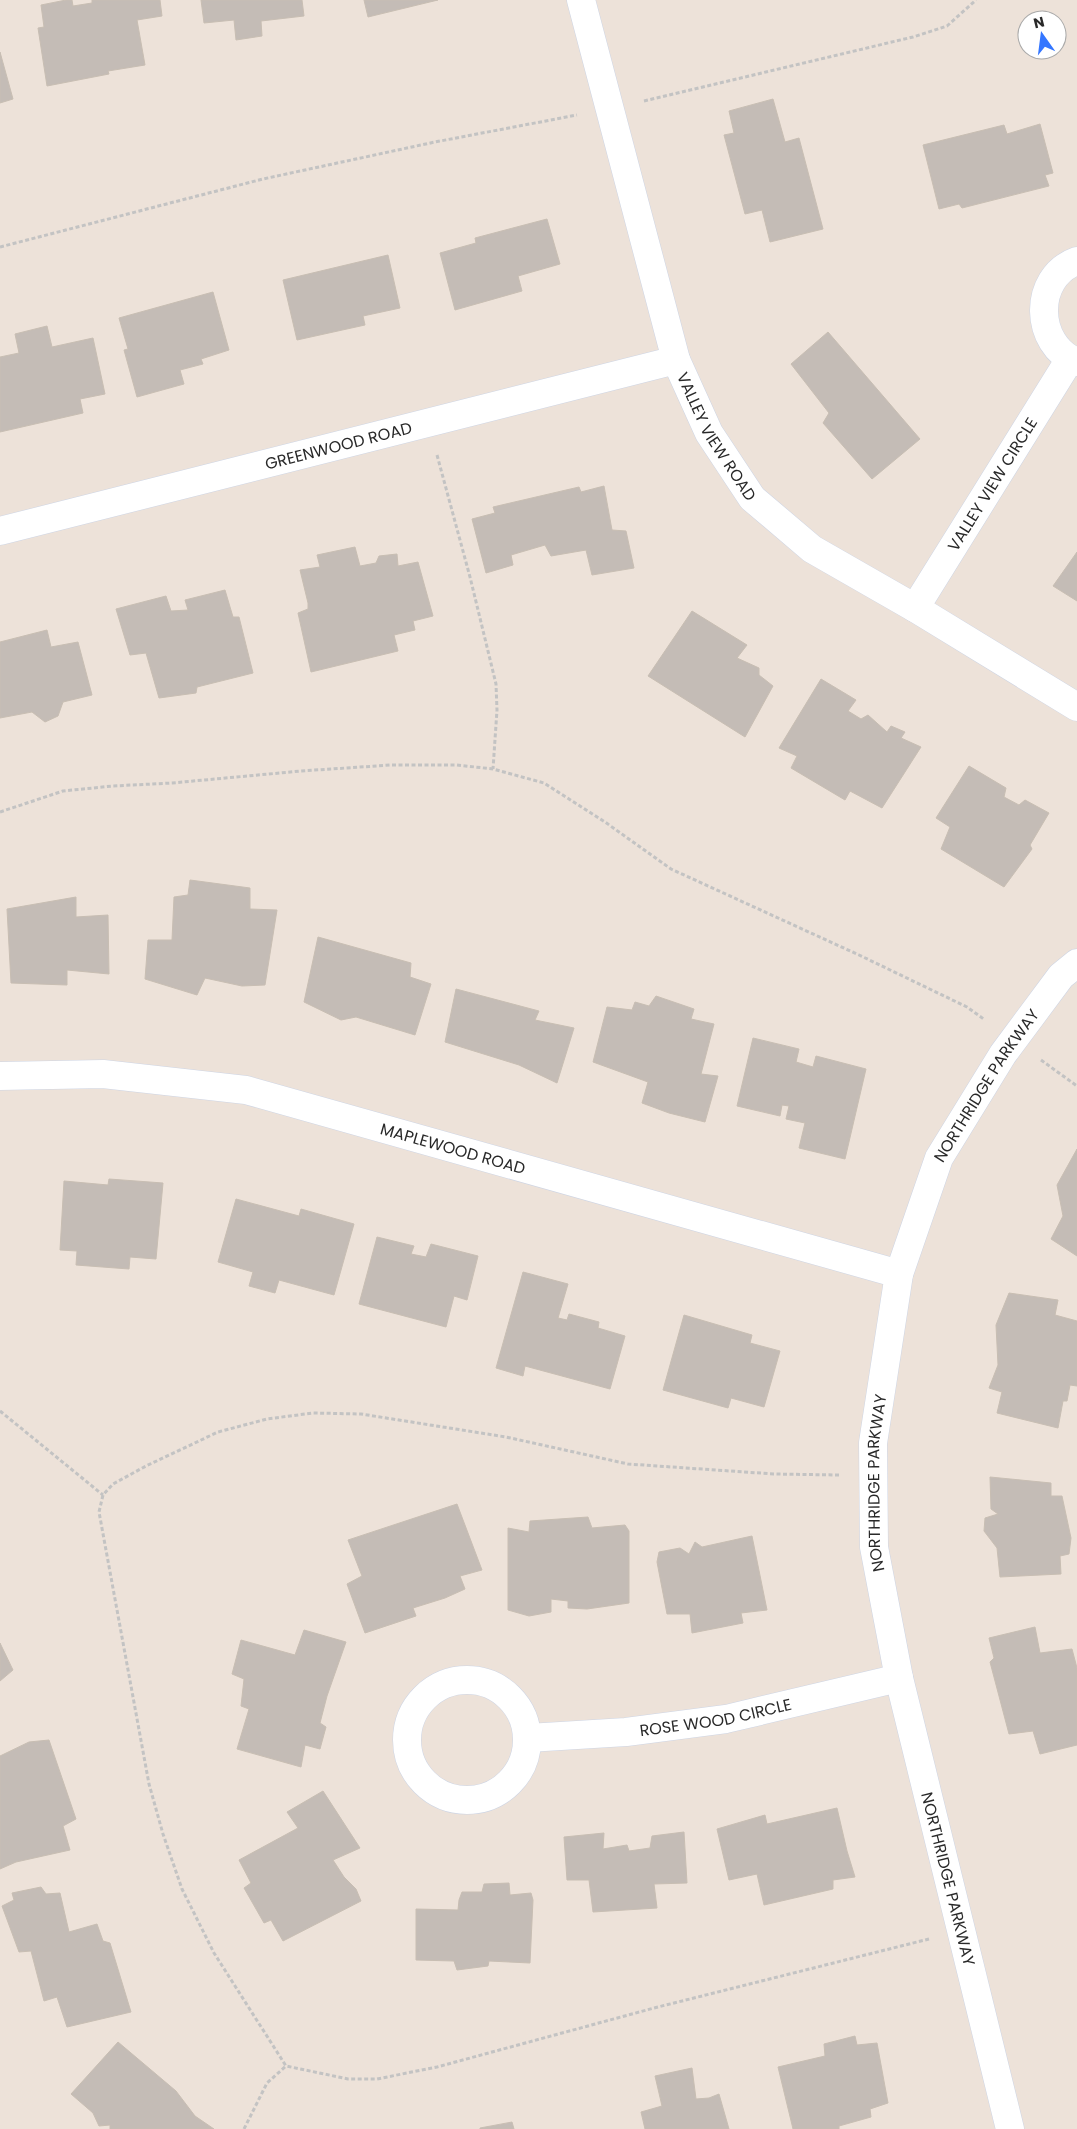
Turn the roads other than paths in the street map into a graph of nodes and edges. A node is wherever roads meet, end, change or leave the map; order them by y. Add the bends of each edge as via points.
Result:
1 (581, 0) edge
2 (1077, 261) edge
3 (676, 360) junction
4 (1074, 361) edge
5 (0, 531) edge
6 (915, 608) junction
7 (1077, 707) edge
8 (1077, 963) edge
9 (0, 1076) edge
10 (899, 1274) junction
11 (899, 1678) junction
12 (528, 1738) junction
13 (1010, 2129) edge

1 - 3 street, VALLEY VIEW ROAD
2 - 4 street, VALLEY VIEW CIRCLE via 1056,274 1047,291 1043,310 1046,330 1055,347
3 - 5 street, GREENWOOD ROAD
3 - 6 street, VALLEY VIEW ROAD via 709,433 752,498 812,549
4 - 6 street, VALLEY VIEW CIRCLE
6 - 7 street, VALLEY VIEW ROAD
8 - 10 street, NORTHRIDGE PARKWAY via 1061,976 1014,1040 939,1158
9 - 10 street, MAPLEWOOD ROAD via 103,1074 246,1090
10 - 11 street, NORTHRIDGE PARKWAY via 873,1443 874,1547
11 - 12 street, ROSE WOOD CIRCLE via 726,1719 626,1732
11 - 13 street, NORTHRIDGE PARKWAY
12 - 12 street via 525,1758 516,1777 501,1791 482,1799 461,1801 442,1795 425,1784 413,1767 407,1747 408,1728 415,1710 428,1694 444,1684 463,1680 482,1682 500,1689 515,1702 525,1720

